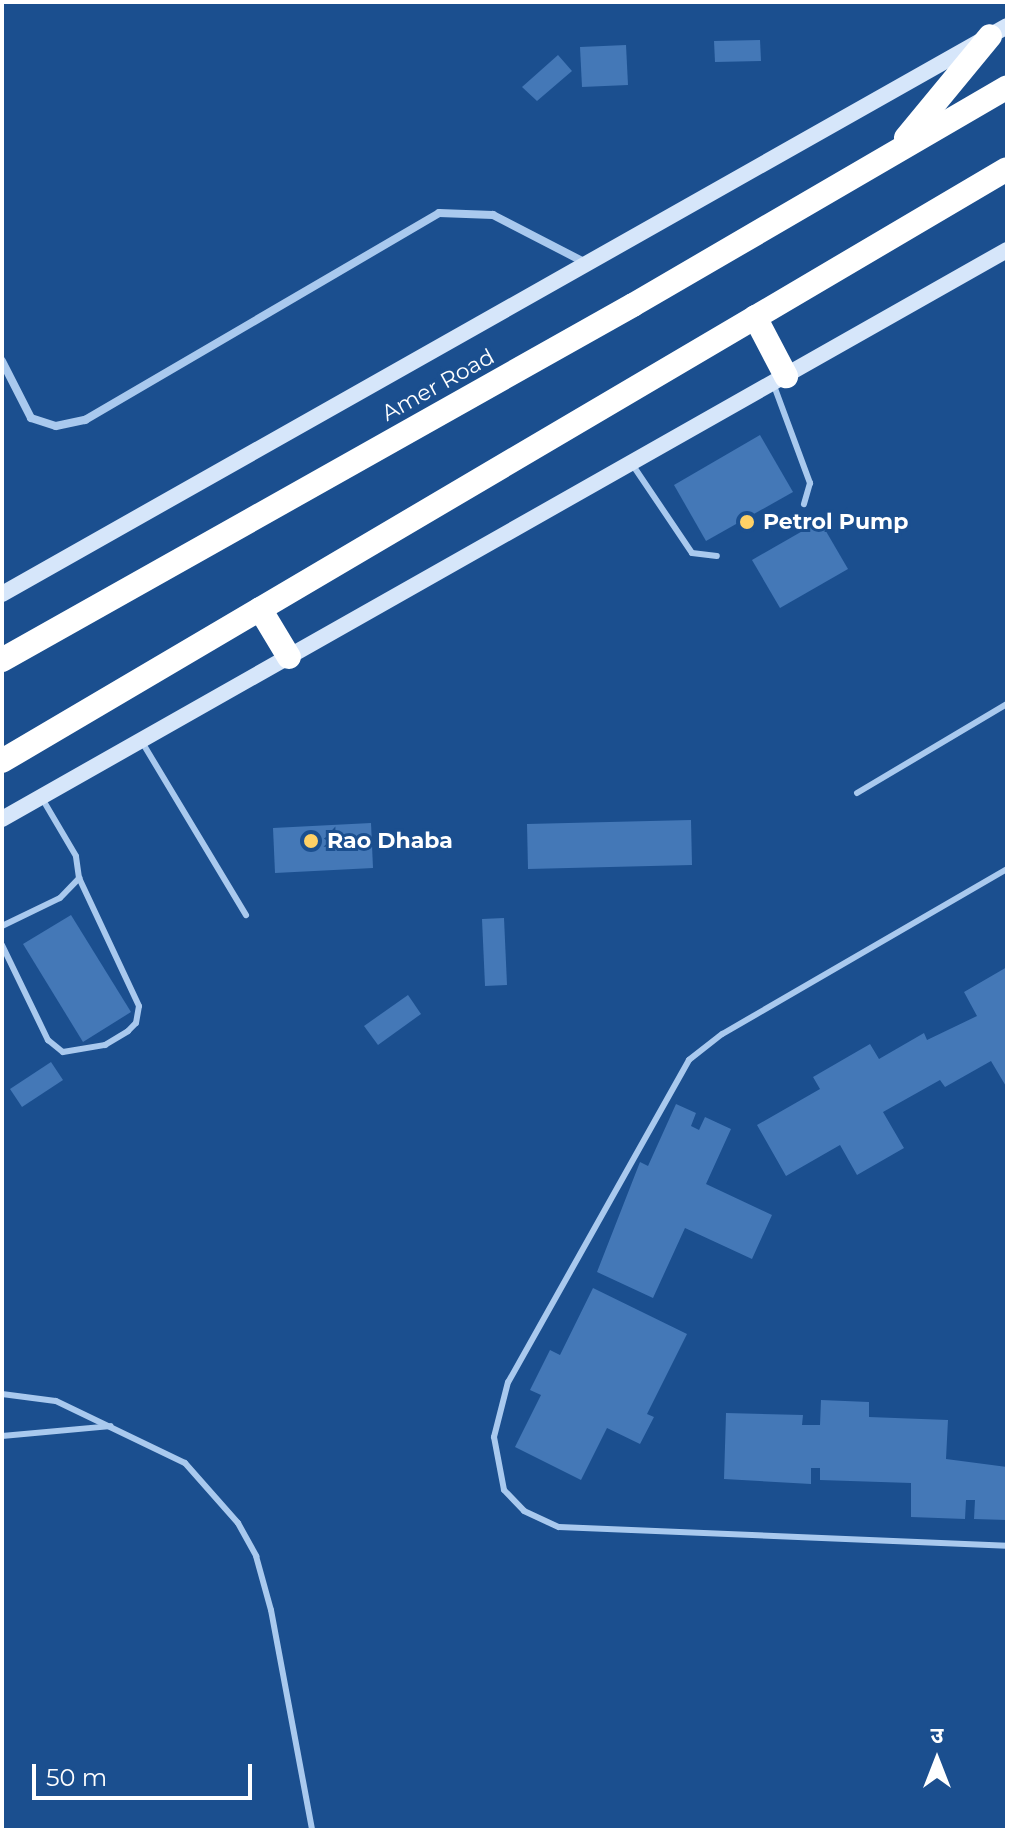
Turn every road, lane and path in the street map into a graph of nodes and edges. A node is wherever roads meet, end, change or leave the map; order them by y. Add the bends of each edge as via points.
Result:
1 (998, 31) edge
2 (1007, 87) edge
3 (897, 149) junction
4 (1007, 169) edge
5 (1007, 250) edge
6 (590, 265) junction
7 (755, 317) junction
8 (2, 361) edge
9 (780, 380) junction
10 (631, 463) junction
11 (804, 504) dead end
12 (717, 556) dead end
13 (2, 594) edge
14 (260, 609) junction
15 (289, 657) junction
16 (2, 660) edge
17 (1007, 704) edge
18 (140, 739) junction
19 (2, 761) edge
20 (857, 793) dead end
21 (41, 797) junction
22 (2, 819) edge
23 (1007, 869) edge
24 (79, 878) junction
25 (246, 915) dead end
26 (2, 926) edge
27 (2, 945) edge
28 (2, 1394) edge
29 (114, 1425) junction
30 (2, 1436) edge
31 (1007, 1546) edge
32 (312, 1830) edge

1 - 3 highway
1 - 6 street
2 - 3 highway, Amer Road
3 - 16 highway, Amer Road via 633,305
4 - 7 highway
5 - 9 street
6 - 8 street via 493,215 439,213 85,420 56,426 31,418
6 - 13 street
7 - 9 highway
7 - 14 highway
9 - 10 street
9 - 11 lane via 810,483
10 - 12 lane via 692,553
10 - 15 street
14 - 15 highway
14 - 19 highway
15 - 18 street
17 - 20 lane
18 - 21 street
18 - 25 lane
21 - 22 street
21 - 24 lane via 76,856
23 - 31 lane via 722,1034 689,1060 508,1382 494,1459 504,1490 524,1511 559,1527
24 - 26 lane via 60,898
24 - 27 lane via 139,1006 136,1023 128,1031 105,1045 63,1052 48,1040
28 - 29 lane via 56,1401
29 - 30 lane
29 - 32 lane via 185,1463 206,1483 256,1556

